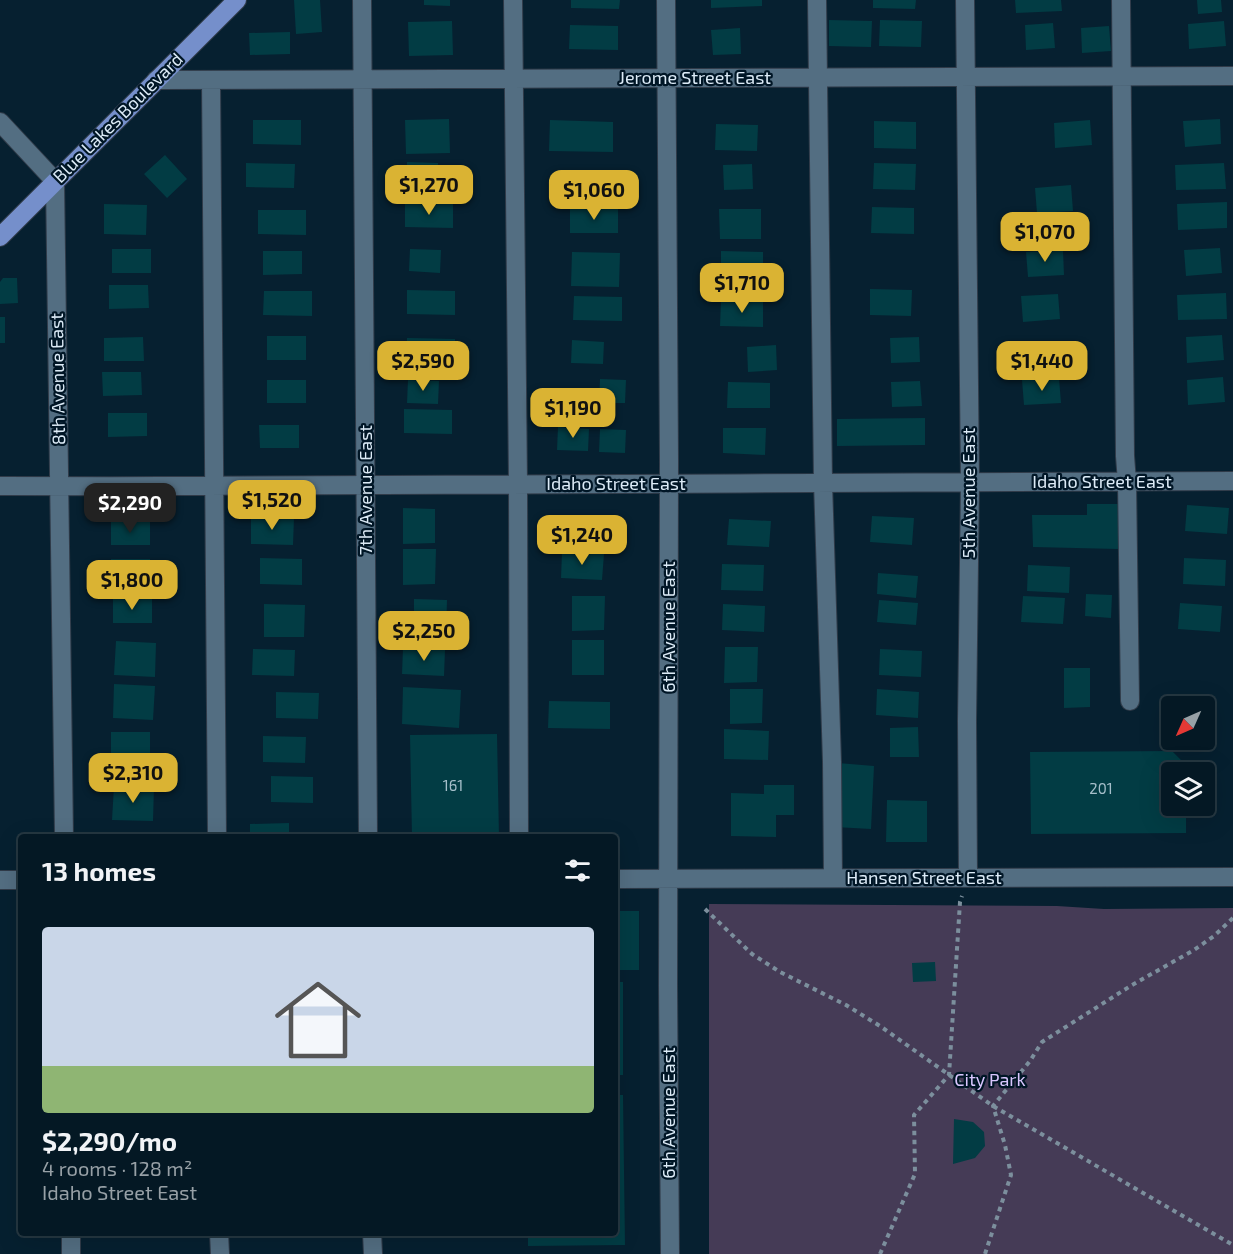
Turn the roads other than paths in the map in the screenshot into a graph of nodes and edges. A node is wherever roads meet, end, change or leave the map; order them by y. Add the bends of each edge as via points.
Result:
1 (237, 0) edge
2 (362, 0) edge
3 (513, 0) edge
4 (666, 0) edge
5 (817, 0) edge
6 (965, 0) edge
7 (1121, 0) edge
8 (1121, 76) junction
9 (1233, 76) edge
10 (966, 77) junction
11 (818, 78) junction
12 (514, 79) junction
13 (666, 79) junction
14 (156, 80) junction
15 (212, 80) junction
16 (363, 80) junction
17 (0, 122) edge
18 (55, 181) junction
19 (0, 237) edge
20 (1233, 481) edge
21 (970, 482) junction
22 (1127, 482) junction
23 (823, 483) junction
24 (518, 484) junction
25 (214, 485) junction
26 (365, 485) junction
27 (669, 485) junction
28 (0, 486) edge
29 (59, 486) junction
30 (1130, 701) dead end
31 (64, 834) edge
32 (217, 834) edge
33 (368, 834) edge
34 (519, 834) edge
35 (833, 878) junction
36 (968, 878) junction
37 (1233, 878) edge
38 (618, 879) edge
39 (669, 879) junction
40 (0, 880) edge
41 (18, 880) edge
42 (71, 1236) edge
43 (219, 1236) edge
44 (372, 1236) edge
45 (71, 1254) edge
46 (220, 1254) edge
47 (373, 1254) edge
48 (670, 1254) edge

1 - 14 main road, Blue Lakes Boulevard
2 - 16 street, 7th Avenue East
3 - 12 street
4 - 13 street, 6th Avenue East
5 - 11 street
6 - 10 street, 5th Avenue East
7 - 8 street
8 - 9 street, Jerome Street East
8 - 10 street, Jerome Street East
8 - 22 street
10 - 11 street, Jerome Street East
10 - 21 street, 5th Avenue East
11 - 13 street, Jerome Street East
11 - 23 street
12 - 13 street, Jerome Street East
12 - 16 street, Jerome Street East
12 - 24 street
13 - 27 street, 6th Avenue East
14 - 15 street, Jerome Street East
14 - 18 main road, Blue Lakes Boulevard
15 - 16 street, Jerome Street East
15 - 25 street
16 - 26 street, 7th Avenue East
17 - 18 street
18 - 19 main road, Blue Lakes Boulevard
18 - 29 street, 8th Avenue East
20 - 22 street, Idaho Street East
21 - 22 street, Idaho Street East
21 - 23 street, Idaho Street East
21 - 36 street, 5th Avenue East
22 - 30 street
23 - 27 street, Idaho Street East
23 - 35 street
24 - 26 street, Idaho Street East
24 - 27 street, Idaho Street East
24 - 34 street
25 - 26 street, Idaho Street East
25 - 29 street, Idaho Street East
25 - 32 street
26 - 33 street, 7th Avenue East
27 - 39 street, 6th Avenue East
28 - 29 street, Idaho Street East
29 - 31 street, 8th Avenue East
35 - 36 street, Hansen Street East
35 - 39 street, Hansen Street East
36 - 37 street, Hansen Street East
38 - 39 street, Hansen Street East
39 - 48 street, 6th Avenue East
40 - 41 street
42 - 45 street
43 - 46 street
44 - 47 street

